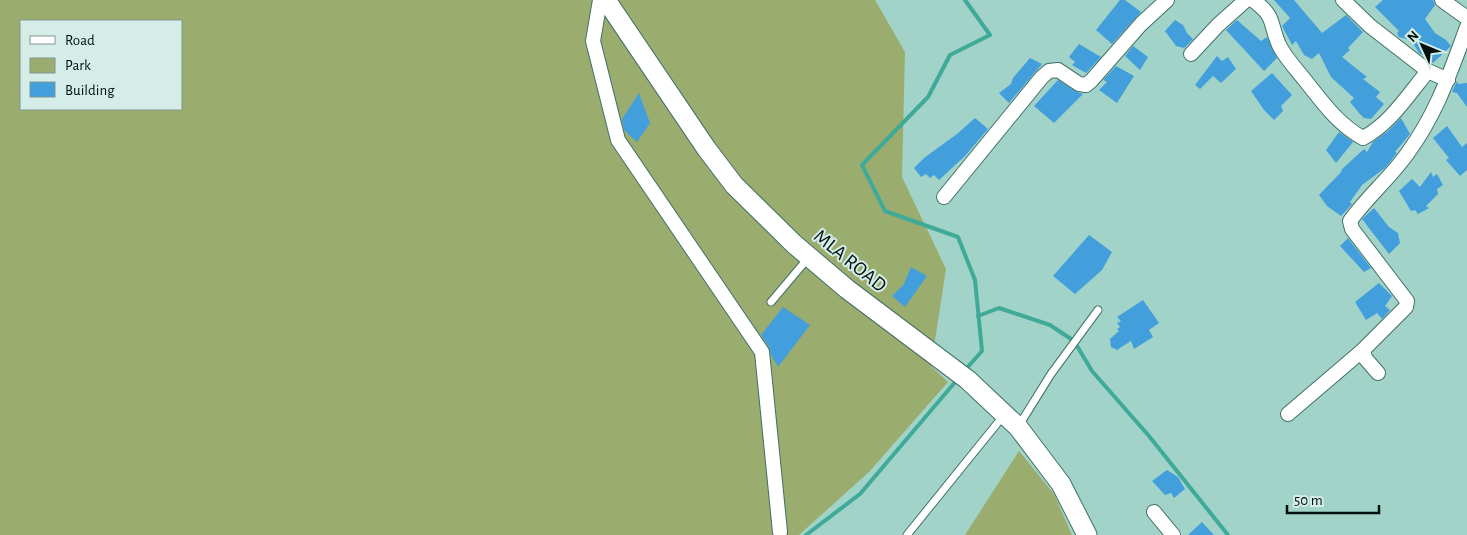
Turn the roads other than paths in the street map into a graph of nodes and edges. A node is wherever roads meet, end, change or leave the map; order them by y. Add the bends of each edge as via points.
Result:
1 (600, 0) edge
2 (606, 0) edge
3 (1168, 0) edge
4 (1246, 0) edge
5 (1253, 0) edge
6 (1344, 0) edge
7 (1442, 0) edge
8 (1467, 18) edge
9 (1467, 27) edge
10 (1191, 54) dead end
11 (1428, 71) junction
12 (1448, 80) junction
13 (944, 197) dead end
14 (809, 257) junction
15 (771, 302) dead end
16 (1098, 310) dead end
17 (1364, 350) junction
18 (1378, 373) dead end
19 (1288, 414) dead end
20 (1011, 421) junction
21 (1154, 512) dead end
22 (780, 532) dead end
23 (907, 535) edge
24 (1087, 535) edge
25 (1173, 535) edge

1 - 22 street via 593,41 618,140 762,352
2 - 14 street, MLA ROAD via 734,185
3 - 13 street via 1141,24 1086,85 1058,70 1049,71 1042,77
4 - 10 street
5 - 11 street via 1271,18 1286,56 1336,118 1362,138 1388,121
6 - 11 street via 1370,26
7 - 8 street
9 - 12 street
11 - 12 street
12 - 17 street via 1431,117 1406,155 1350,221 1352,229 1407,301 1406,307
14 - 15 lane
14 - 20 street, MLA ROAD via 968,380
16 - 20 lane
17 - 18 street via 1365,358
17 - 19 street
20 - 23 lane
20 - 24 street, MLA ROAD via 1061,484
21 - 25 street

